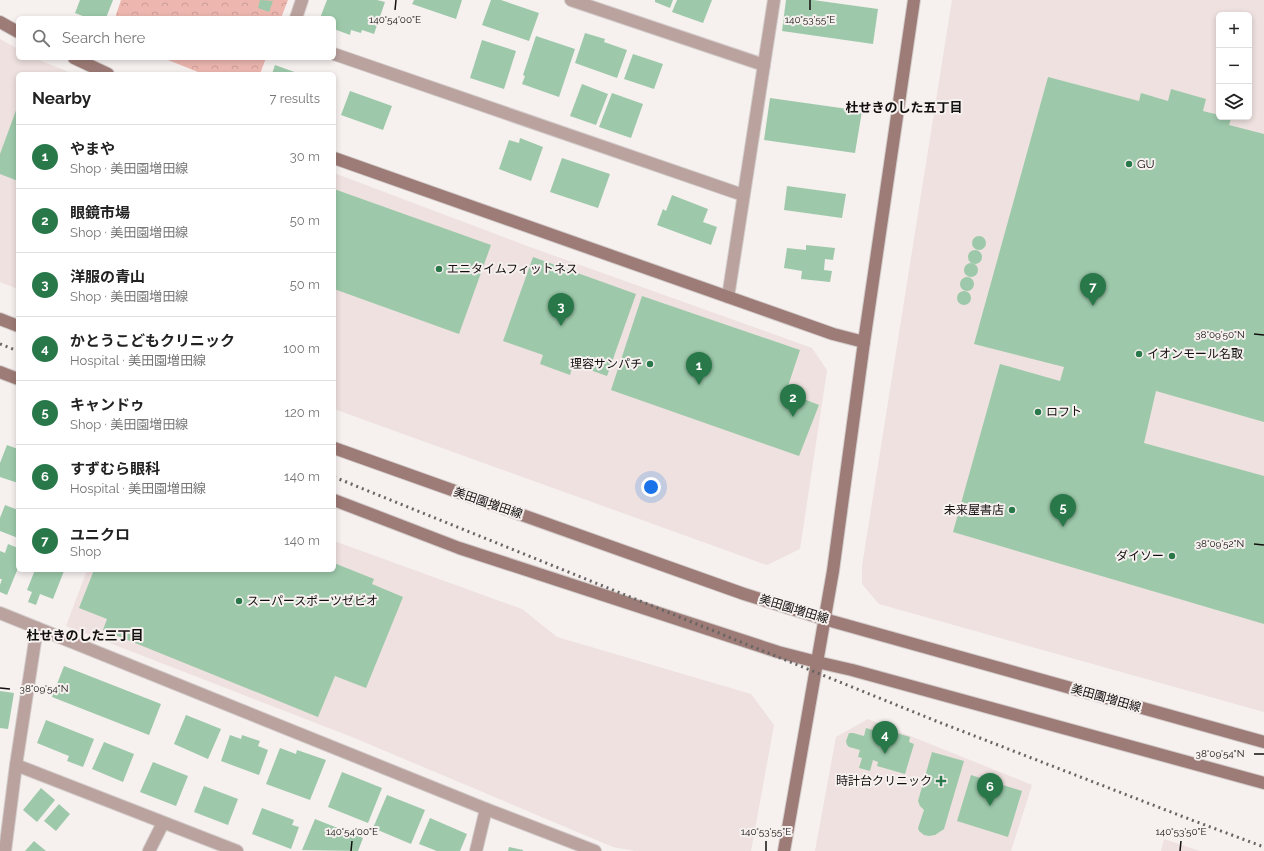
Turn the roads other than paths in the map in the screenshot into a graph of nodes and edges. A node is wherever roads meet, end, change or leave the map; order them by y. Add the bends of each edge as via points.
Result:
1 (302, 0) edge
2 (571, 0) edge
3 (774, 0) edge
4 (914, 0) edge
5 (297, 16) edge
6 (0, 22) edge
7 (16, 31) edge
8 (336, 55) edge
9 (78, 60) edge
10 (764, 65) junction
11 (104, 72) edge
12 (336, 159) edge
13 (743, 196) junction
14 (728, 297) junction
15 (0, 319) edge
16 (16, 325) edge
17 (864, 342) junction
18 (0, 372) edge
19 (16, 378) edge
20 (336, 449) edge
21 (336, 501) edge
22 (0, 613) edge
23 (824, 619) junction
24 (37, 628) junction
25 (817, 662) junction
26 (1264, 742) edge
27 (16, 765) junction
28 (1264, 782) edge
29 (486, 809) junction
30 (163, 823) junction
31 (5, 851) edge
32 (149, 851) edge
33 (237, 851) edge
34 (476, 851) edge
35 (595, 851) edge
36 (784, 851) edge

1 - 5 street
2 - 10 street
3 - 10 street
4 - 17 main road
6 - 7 main road
8 - 13 street
9 - 11 main road
10 - 13 street
12 - 14 main road
13 - 14 street
14 - 17 main road via 833,334
15 - 16 main road
17 - 23 main road via 833,571
18 - 19 main road
20 - 23 main road, 美田園増田線 via 744,594
21 - 25 main road via 459,548 778,652
22 - 24 street
23 - 25 main road
23 - 26 main road, 美田園増田線
24 - 27 street
24 - 29 street
25 - 28 main road
25 - 36 main road
27 - 30 street
27 - 31 street
29 - 34 street
29 - 35 street
30 - 32 street
30 - 33 street

